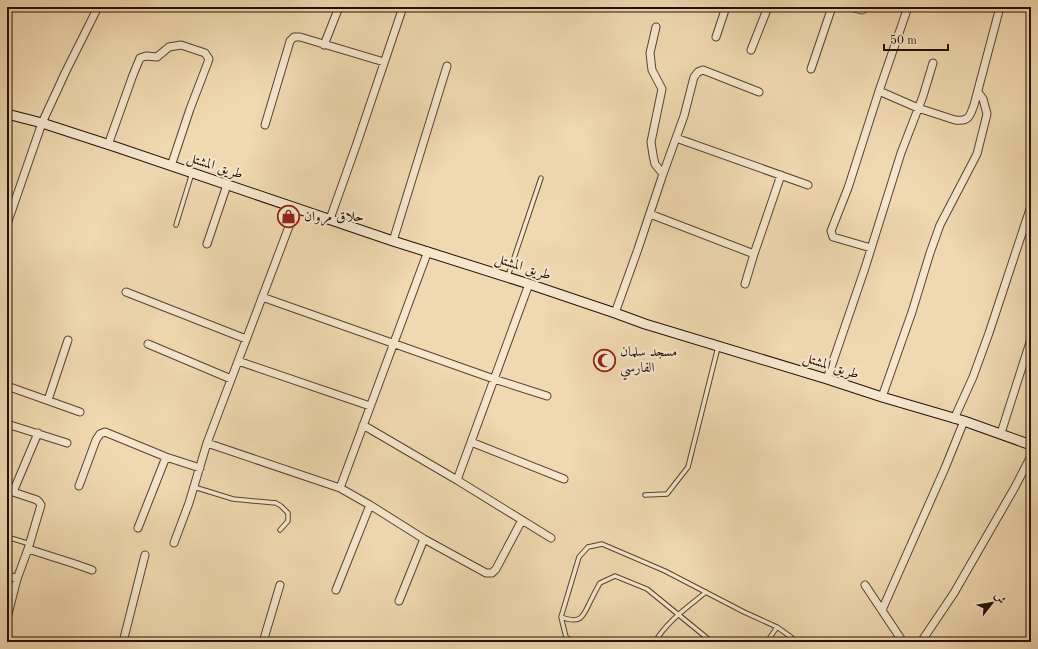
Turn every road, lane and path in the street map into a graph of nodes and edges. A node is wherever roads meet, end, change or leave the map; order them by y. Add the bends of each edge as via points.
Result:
1 (98, 7) edge
2 (339, 7) edge
3 (403, 7) edge
4 (726, 7) edge
5 (768, 7) edge
6 (832, 7) edge
7 (850, 7) edge
8 (867, 7) edge
9 (908, 7) edge
10 (1000, 7) edge
11 (656, 27) dead end
12 (716, 37) dead end
13 (324, 45) junction
14 (751, 50) dead end
15 (384, 62) junction
16 (933, 63) dead end
17 (447, 66) dead end
18 (811, 69) dead end
19 (878, 91) junction
20 (759, 92) dead end
21 (978, 92) junction
22 (918, 108) junction
23 (7, 114) edge
24 (42, 123) junction
25 (265, 125) dead end
26 (676, 138) junction
27 (108, 145) junction
28 (171, 166) junction
29 (192, 173) junction
30 (663, 174) junction
31 (781, 175) junction
32 (541, 178) dead end
33 (227, 185) junction
34 (808, 185) dead end
35 (1031, 206) edge
36 (296, 208) junction
37 (650, 214) junction
38 (330, 219) junction
39 (7, 224) edge
40 (176, 225) dead end
41 (393, 241) junction
42 (207, 244) dead end
43 (871, 248) junction
44 (428, 251) junction
45 (754, 254) junction
46 (508, 277) junction
47 (529, 284) junction
48 (745, 284) dead end
49 (126, 292) dead end
50 (262, 297) junction
51 (615, 312) junction
52 (246, 339) junction
53 (1031, 339) edge
54 (68, 340) dead end
55 (148, 344) dead end
56 (393, 344) junction
57 (718, 346) junction
58 (238, 361) junction
59 (231, 379) junction
60 (494, 379) junction
61 (827, 379) junction
62 (7, 386) edge
63 (547, 396) dead end
64 (882, 397) junction
65 (48, 400) junction
66 (370, 406) junction
67 (80, 412) dead end
68 (954, 419) junction
69 (964, 421) junction
70 (7, 424) edge
71 (363, 425) junction
72 (38, 433) junction
73 (1001, 434) junction
74 (471, 442) junction
75 (67, 443) dead end
76 (207, 443) junction
77 (1031, 444) edge
78 (1031, 456) edge
79 (166, 457) junction
80 (200, 468) junction
81 (564, 479) dead end
82 (457, 480) junction
83 (79, 486) dead end
84 (194, 487) junction
85 (340, 488) junction
86 (10, 491) edge
87 (645, 495) dead end
88 (370, 504) junction
89 (522, 520) junction
90 (138, 528) dead end
91 (280, 530) dead end
92 (7, 537) edge
93 (551, 538) dead end
94 (424, 539) junction
95 (174, 543) dead end
96 (29, 546) junction
97 (145, 555) dead end
98 (92, 570) dead end
99 (7, 576) edge
100 (17, 579) junction
101 (280, 585) dead end
102 (865, 585) dead end
103 (336, 590) dead end
104 (706, 592) junction
105 (399, 601) dead end
106 (882, 610) junction
107 (679, 615) junction
108 (561, 617) junction
109 (7, 618) edge
110 (777, 627) junction
111 (123, 642) edge
112 (263, 642) edge
113 (574, 642) edge
114 (655, 642) edge
115 (712, 642) edge
116 (767, 642) edge
117 (795, 642) edge
118 (903, 642) edge
119 (921, 642) edge

1 - 24 street
2 - 13 street
3 - 15 street
4 - 12 street
5 - 14 street
6 - 18 street
7 - 8 street via 862,10
9 - 19 street
10 - 21 street
11 - 30 street via 650,53 652,70 662,89 651,142 655,164
13 - 15 street
13 - 25 street via 300,37 294,37 290,41
15 - 38 street
16 - 22 street
17 - 41 street
19 - 22 street
19 - 43 street via 848,188 831,231 833,237
20 - 26 street via 703,70 698,72 694,77
21 - 22 street via 971,115 961,121
21 - 64 street via 987,114 978,154 940,225
22 - 43 street
23 - 24 main road, طريق المشتل
24 - 27 main road, طريق المشتل
24 - 39 street
26 - 30 street
26 - 31 street
27 - 28 main road, طريق المشتل
27 - 28 street via 140,58 157,57 169,47 181,45 205,53 209,59 206,70
28 - 29 main road, طريق المشتل
29 - 33 main road, طريق المشتل
29 - 40 lane
30 - 37 street
31 - 34 street
31 - 45 street
32 - 46 lane
33 - 36 main road, طريق المشتل
33 - 42 street
35 - 68 street via 989,333
36 - 38 main road, طريق المشتل
36 - 50 street
37 - 45 street
37 - 51 street
38 - 41 main road, طريق المشتل
41 - 44 main road, طريق المشتل
43 - 61 street
44 - 46 main road, طريق المشتل
44 - 56 street
45 - 48 street
46 - 47 main road, طريق المشتل
47 - 51 main road, طريق المشتل
47 - 60 street
49 - 52 street
50 - 52 street
50 - 56 street
51 - 57 main road, طريق المشتل
52 - 58 street
53 - 73 street
54 - 65 street
55 - 59 street
56 - 60 street
56 - 66 street
57 - 61 main road, طريق المشتل
57 - 87 lane via 688,467 667,494
58 - 59 street
58 - 66 street
59 - 76 street
60 - 63 street
60 - 74 street
61 - 64 main road, طريق المشتل
62 - 65 street
64 - 68 main road, طريق المشتل
65 - 67 street
66 - 71 street
68 - 69 main road, طريق المشتل
69 - 73 main road, طريق المشتل
69 - 106 street
70 - 72 street
71 - 82 street
71 - 85 street
72 - 75 street
72 - 86 street
73 - 77 main road, طريق المشتل
74 - 81 street
74 - 82 street
76 - 80 street
76 - 85 street
78 - 119 street via 954,593
79 - 80 street
79 - 83 street via 106,432 100,434 96,440
79 - 90 street
80 - 84 street
82 - 89 street
84 - 91 lane via 233,498 276,503 288,513 288,520
84 - 95 street
85 - 88 street
86 - 96 street via 37,500 41,504
88 - 94 street
88 - 103 street
89 - 93 street
89 - 94 street via 492,573 486,573
92 - 96 lane
94 - 105 street
96 - 98 street
96 - 100 street
97 - 111 street
99 - 100 street
100 - 109 street
101 - 112 street
102 - 106 street
104 - 107 lane
104 - 108 lane via 602,544 588,547 579,557
104 - 110 lane
106 - 118 street
107 - 108 lane via 647,589 615,576 600,583 584,614 578,619 569,620
107 - 114 lane via 667,625
107 - 115 lane
108 - 113 lane via 566,637
110 - 116 lane
110 - 117 lane

